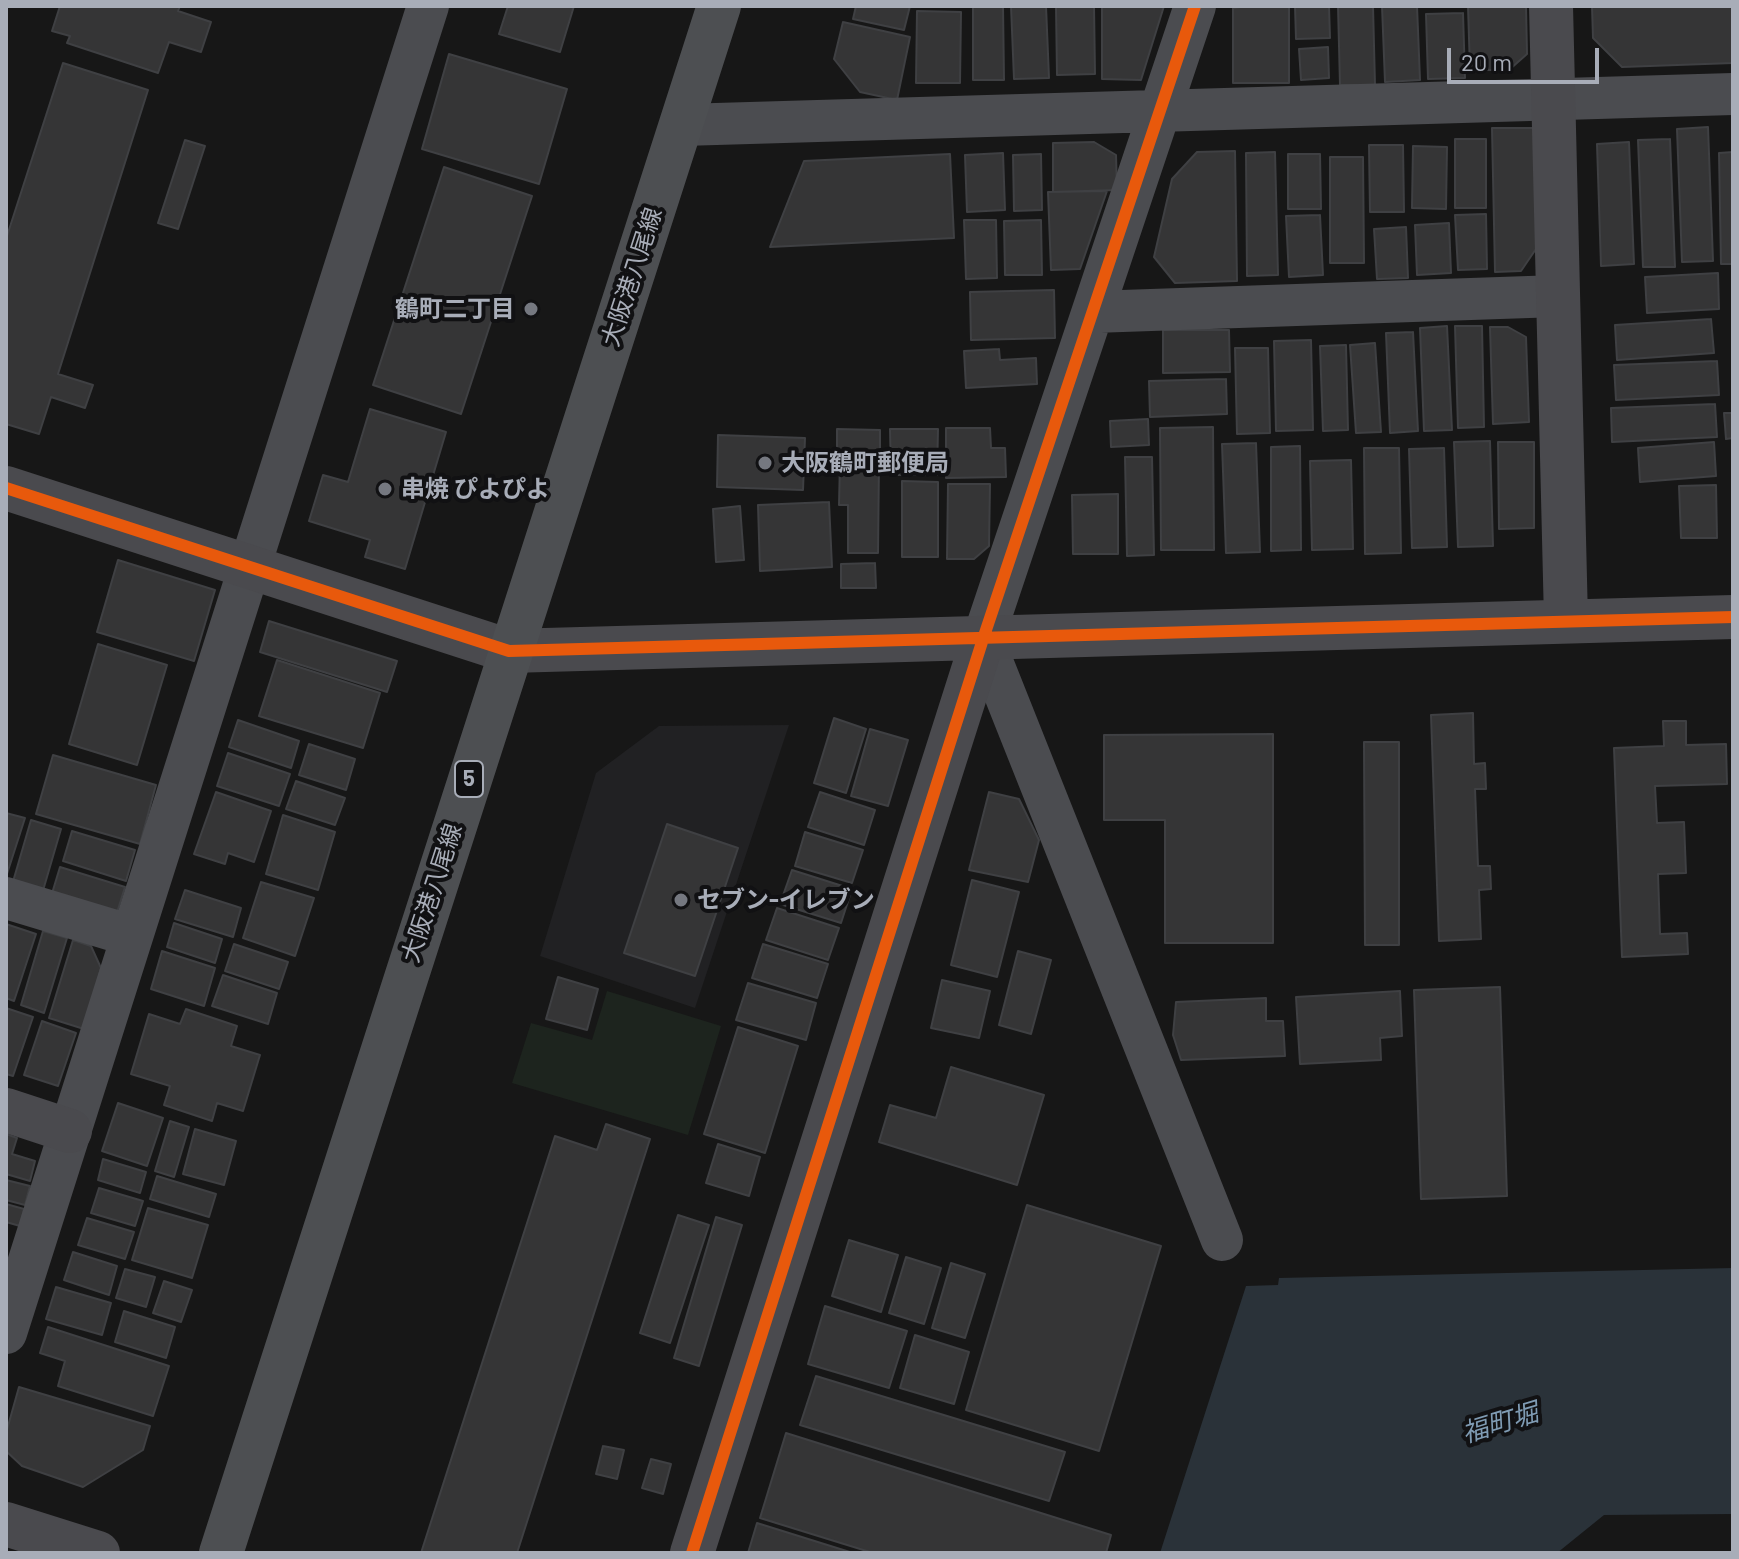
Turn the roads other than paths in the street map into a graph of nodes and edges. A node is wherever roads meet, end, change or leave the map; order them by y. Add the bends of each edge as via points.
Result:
1 (428, 6) edge
2 (719, 6) edge
3 (1195, 6) edge
4 (1551, 6) edge
5 (1733, 94) edge
6 (1553, 97) junction
7 (1160, 112) junction
8 (682, 125) junction
9 (1558, 296) junction
10 (1093, 312) junction
11 (6, 488) edge
12 (250, 567) junction
13 (1733, 617) edge
14 (1566, 620) junction
15 (983, 639) junction
16 (509, 651) junction
17 (6, 898) edge
18 (132, 936) junction
19 (6, 1110) edge
20 (70, 1131) junction
21 (1222, 1240) dead end
22 (6, 1333) edge
23 (6, 1524) edge
24 (98, 1553) edge
25 (221, 1553) edge
26 (692, 1553) edge

1 - 12 street
2 - 8 main road, 大阪港八尾線 / 5
3 - 7 street
4 - 6 street
5 - 6 street
6 - 7 street
6 - 9 street
7 - 8 street
7 - 10 street
8 - 16 main road, 大阪港八尾線 / 5
9 - 10 street
9 - 14 street
10 - 15 street
11 - 12 street
12 - 16 street
12 - 18 street
13 - 14 street
14 - 15 street
15 - 16 street
15 - 21 street
15 - 26 street
16 - 25 main road, 大阪港八尾線 / 5
17 - 18 street
18 - 20 street
19 - 20 street
20 - 22 street
23 - 24 street

